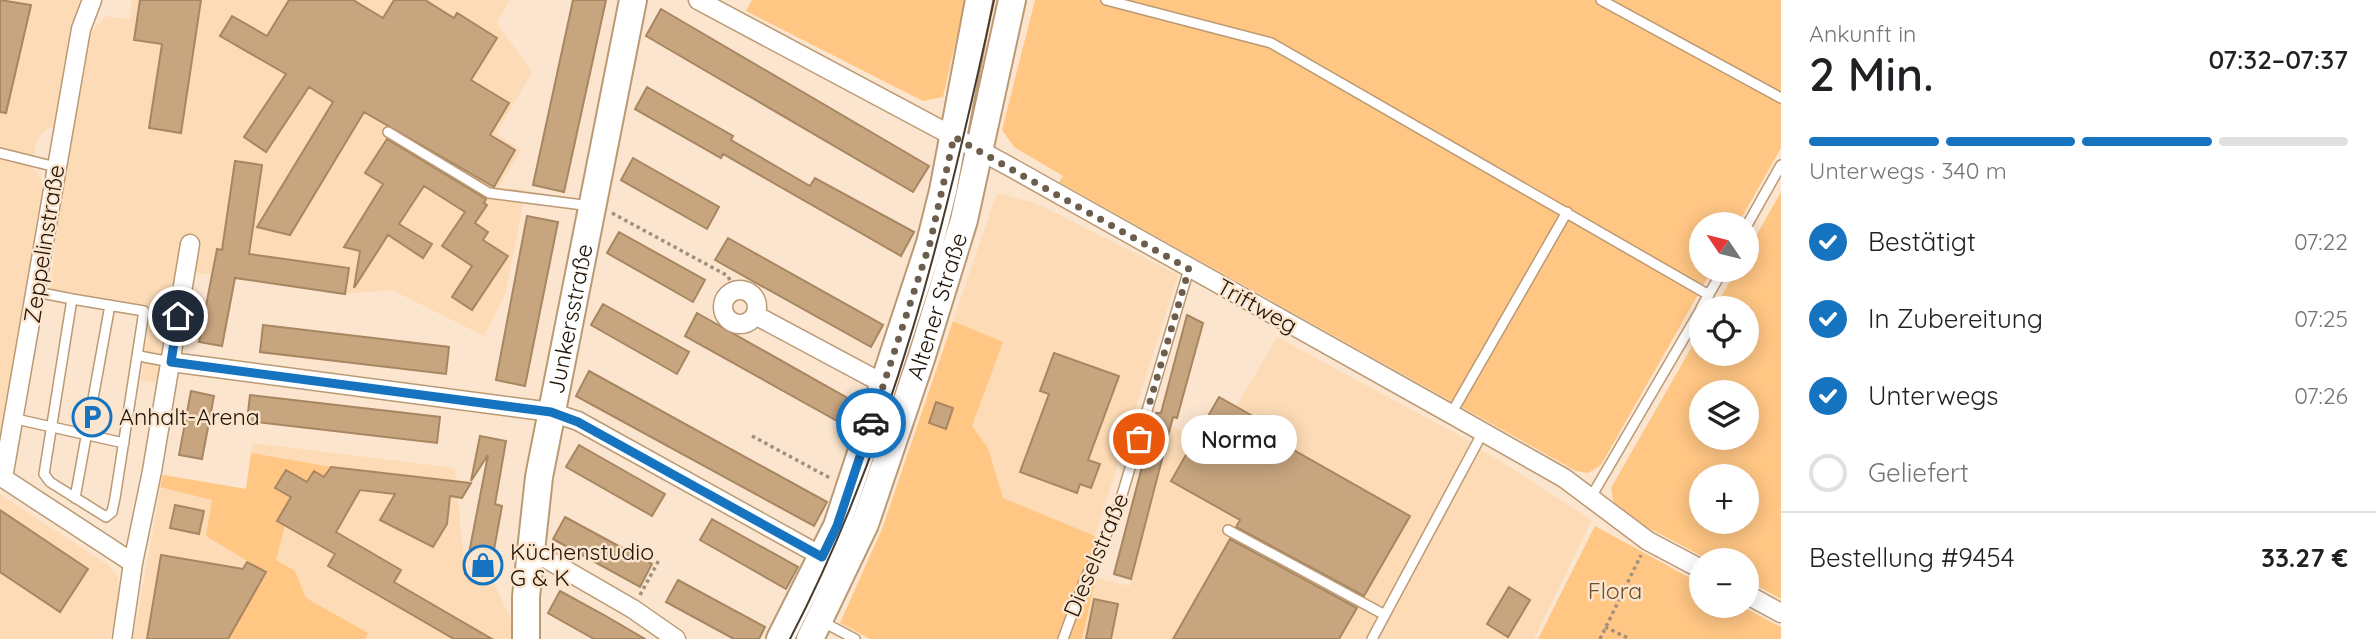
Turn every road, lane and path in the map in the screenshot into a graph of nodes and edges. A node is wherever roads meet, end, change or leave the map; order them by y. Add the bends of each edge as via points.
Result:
1 (91, 0) edge
2 (633, 0) edge
3 (698, 0) edge
4 (979, 0) edge
5 (1012, 0) edge
6 (1106, 0) edge
7 (1601, 0) edge
8 (1781, 98) edge
9 (387, 132) dead end
10 (954, 137) junction
11 (980, 151) junction
12 (0, 153) edge
13 (1781, 165) edge
14 (56, 167) junction
15 (592, 206) junction
16 (1567, 212) junction
17 (1754, 212) edge
18 (190, 244) dead end
19 (1189, 269) junction
20 (1716, 282) edge
21 (734, 291) junction
22 (37, 292) junction
23 (1709, 295) joint
24 (72, 299) junction
25 (110, 305) junction
26 (757, 316) junction
27 (1689, 329) edge
28 (139, 356) junction
29 (171, 362) junction
30 (884, 384) junction
31 (551, 412) junction
32 (1451, 414) junction
33 (16, 419) junction
34 (51, 426) junction
35 (1483, 432) junction
36 (87, 435) junction
37 (752, 436) dead end
38 (124, 443) junction
39 (6, 480) edge
40 (849, 488) junction
41 (1591, 497) junction
42 (75, 498) junction
43 (1228, 530) dead end
44 (1648, 541) junction
45 (531, 550) junction
46 (822, 557) junction
47 (659, 560) dead end
48 (133, 563) junction
49 (1689, 563) edge
50 (1759, 601) edge
51 (633, 610) junction
52 (1781, 613) edge
53 (1385, 615) junction
54 (1605, 627) junction
55 (815, 630) edge
56 (122, 639) edge
57 (526, 639) edge
58 (676, 639) edge
59 (780, 639) edge
60 (855, 639) edge
61 (1063, 639) edge
62 (1372, 639) edge
63 (1600, 639) edge
64 (1630, 639) edge

1 - 14 street, Zeppelinstraße via 81,29
2 - 15 main road, Junkersstraße
3 - 10 street, Triftweg
4 - 10 main road, Altener Straße
5 - 11 main road, Altener Straße
6 - 16 lane via 1271,43
7 - 8 lane
9 - 15 lane via 489,193
10 - 11 street, Triftweg
10 - 30 main road, Altener Straße via 930,243
11 - 19 street, Triftweg
11 - 55 main road, Altener Straße via 952,259 884,470 865,524
12 - 14 lane
13 - 17 lane
14 - 22 street, Zeppelinstraße
15 - 21 path via 728,276
15 - 31 main road, Junkersstraße
16 - 23 lane
16 - 32 lane
18 - 29 street
19 - 32 street, Triftweg
19 - 61 lane, Dieselstraße via 1117,512
20 - 23 lane
21 - 26 street, Altener Straße via 752,296 759,309
21 - 26 street, Altener Straße via 727,293 720,306 728,319 745,324
22 - 24 lane
22 - 33 street, Zeppelinstraße
24 - 25 lane
24 - 34 lane
25 - 28 lane via 144,311
25 - 36 lane
26 - 30 street, Altener Straße
27 - 41 lane
28 - 29 lane
28 - 38 lane
29 - 31 street
29 - 48 street
30 - 40 main road, Altener Straße
31 - 45 main road, Junkersstraße
31 - 46 street via 578,422
32 - 35 street, Triftweg
33 - 34 lane
33 - 39 street, Zeppelinstraße
34 - 36 lane
34 - 42 lane via 44,474
35 - 41 street, Triftweg
35 - 53 lane
36 - 38 lane
36 - 42 lane
37 - 40 path
38 - 42 lane via 109,517
39 - 48 street
40 - 46 main road, Altener Straße
41 - 44 street, Triftweg
43 - 53 lane
44 - 49 street, Triftweg
44 - 54 path
45 - 51 street
45 - 57 main road, Junkersstraße
46 - 59 main road, Altener Straße
47 - 51 path
48 - 56 street
50 - 52 street
51 - 58 street
53 - 62 lane
54 - 63 path
54 - 64 path
55 - 60 lane

